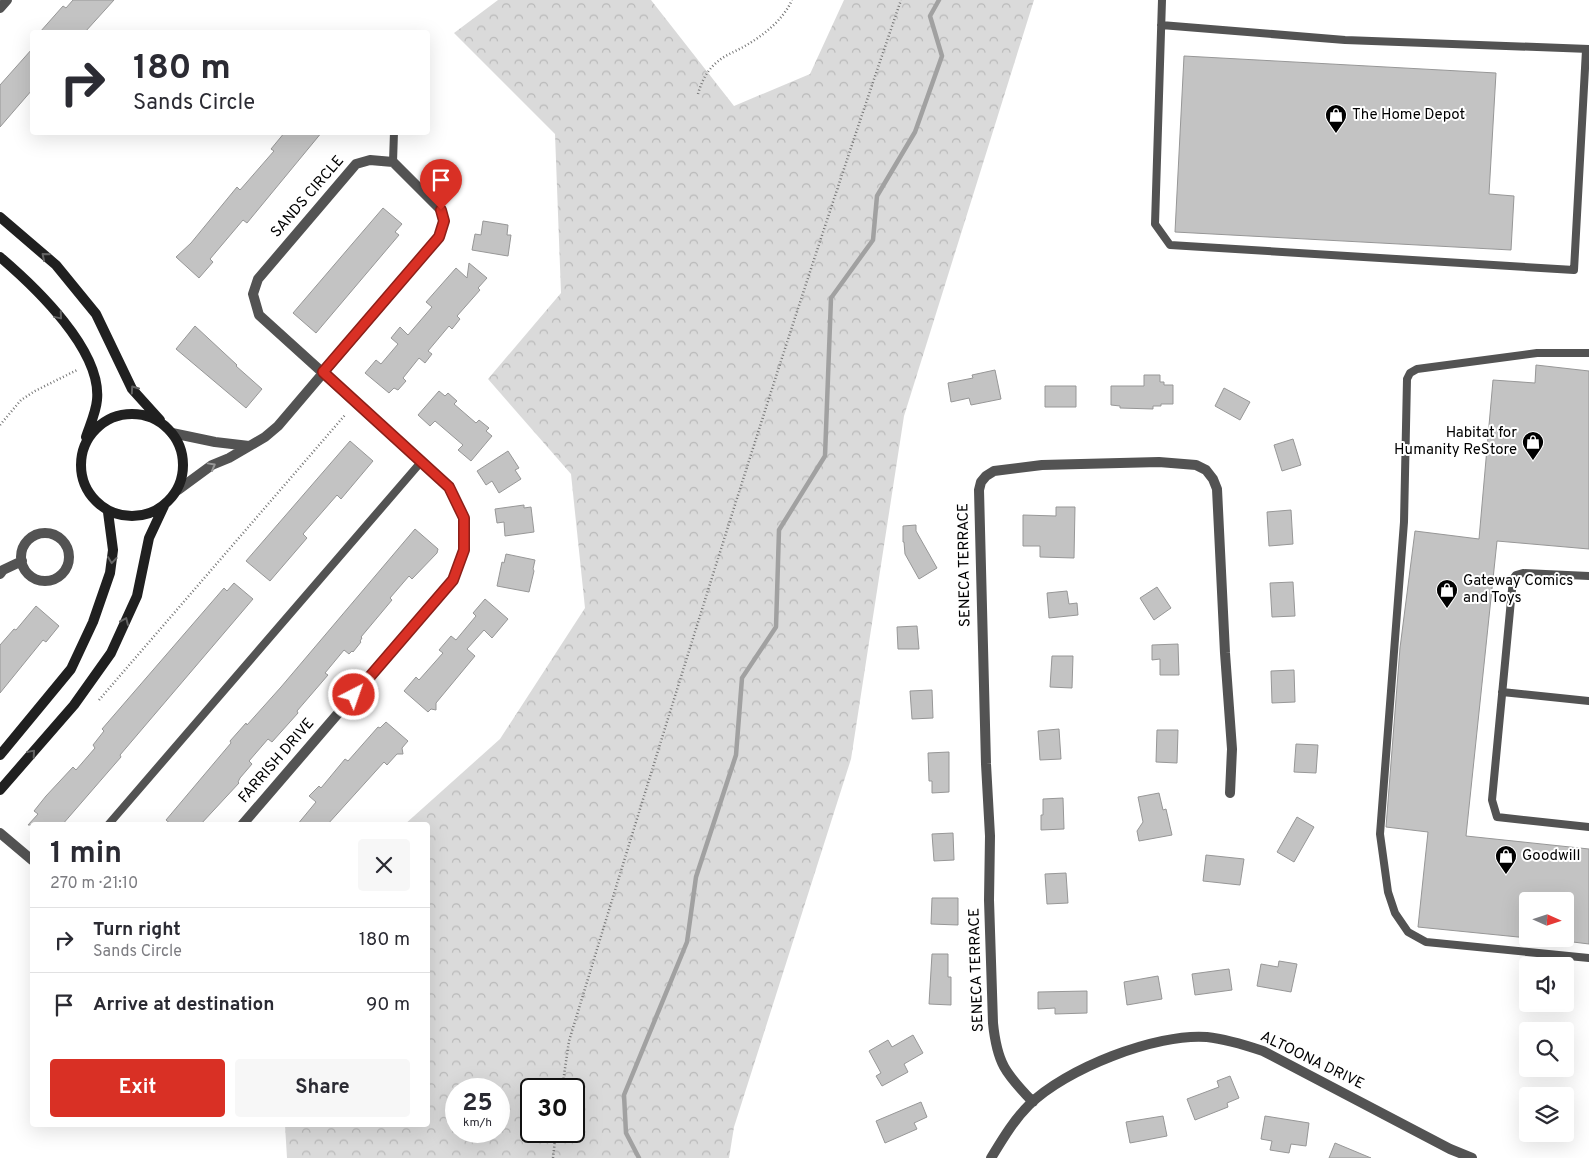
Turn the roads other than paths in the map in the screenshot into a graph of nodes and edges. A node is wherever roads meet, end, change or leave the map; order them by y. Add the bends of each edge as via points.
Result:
1 (1162, 0) edge
2 (1161, 25) junction
3 (1588, 50) edge
4 (394, 135) edge
5 (393, 162) junction
6 (0, 217) edge
7 (0, 257) edge
8 (1589, 352) edge
9 (323, 372) junction
10 (169, 430) junction
11 (84, 445) junction
12 (249, 446) junction
13 (421, 462) junction
14 (178, 490) junction
15 (164, 506) junction
16 (108, 512) junction
17 (22, 561) junction
18 (0, 574) edge
19 (1589, 576) edge
20 (1502, 692) junction
21 (1589, 702) edge
22 (0, 754) edge
23 (0, 790) edge
24 (1230, 793) dead end
25 (111, 822) edge
26 (245, 822) edge
27 (1589, 827) edge
28 (0, 833) edge
29 (30, 858) edge
30 (1589, 958) edge
31 (1033, 1102) junction
32 (991, 1158) edge
33 (1472, 1158) edge

1 - 2 lane
2 - 3 lane via 1345,40
2 - 3 lane via 1155,224 1170,245 1574,270
4 - 5 lane
5 - 9 street via 441,210 444,221 439,237
5 - 9 street, SANDS CIRCLE via 370,160 356,164 258,279 253,294 259,315
10 -> 6 street via 132,389 96,314 56,265
7 -> 11 street via 60,316 81,345 96,379 97,400
8 - 30 lane via 1537,353 1417,369 1407,379 1404,522 1380,834 1388,892 1395,913 1408,932 1426,942
9 - 12 street via 278,426
9 - 13 street, FARRISH DRIVE
10 - 11 street via 152,418 120,414 105,420
10 - 12 street via 215,442
10 - 14 street via 183,456
11 - 16 street via 80,460 86,490
14 -> 12 street via 212,465
13 - 25 lane
13 - 26 street, FARRISH DRIVE via 449,487 464,518 464,550 453,580
14 - 15 street
15 - 16 street via 139,517
23 -> 15 street via 74,705 111,653 137,596 149,538
16 -> 22 street via 113,550 110,572 94,622 71,669
17 - 17 street via 36,579 52,579 65,570 69,554 57,536 42,533 29,539 24,546
17 - 18 street
19 - 20 lane via 1516,575 1513,579
20 - 21 lane
20 - 27 lane via 1492,800 1497,818
24 - 31 street, SENECA TERRACE via 1232,749 1217,489 1213,479 1196,465 1159,462 1042,465 994,471 986,476 979,490 993,1022 1001,1061 1010,1078
28 - 29 street
31 - 32 street, ALTOONA DRIVE via 1012,1124
31 - 33 street, ALTOONA DRIVE via 1085,1068 1118,1054 1166,1040 1207,1037 1263,1051

